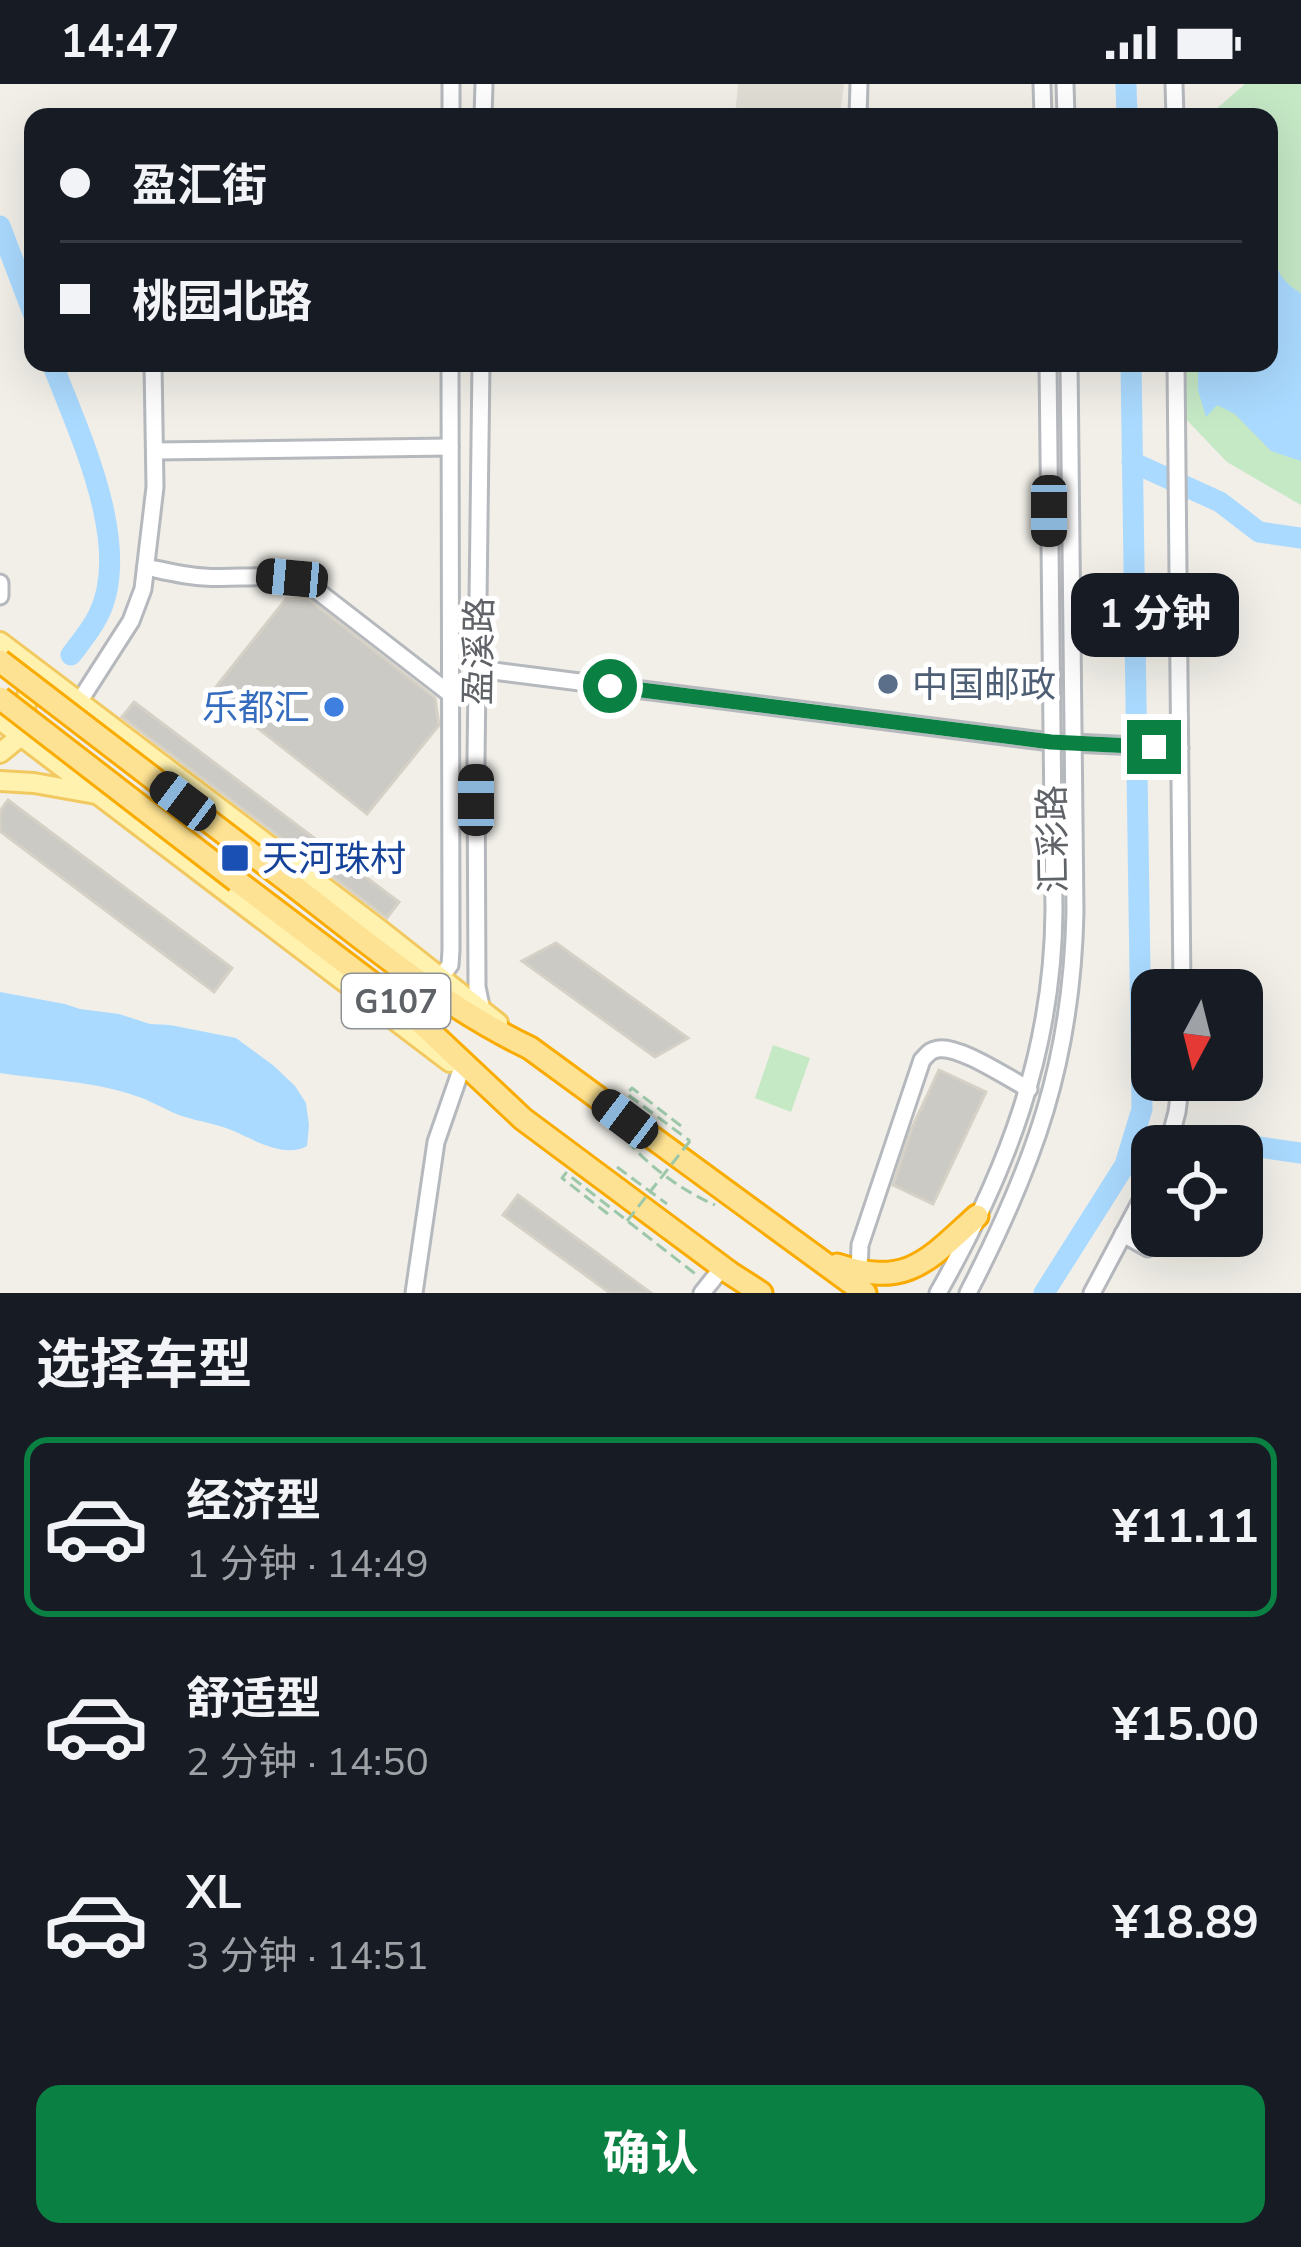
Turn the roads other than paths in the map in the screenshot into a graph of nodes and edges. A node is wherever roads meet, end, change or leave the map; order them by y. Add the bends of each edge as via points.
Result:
1 (153, 372) edge
2 (450, 372) edge
3 (481, 372) edge
4 (1048, 372) edge
5 (1069, 372) edge
6 (1177, 372) edge
7 (1049, 389) junction
8 (1070, 390) junction
9 (1049, 428) junction
10 (1070, 428) junction
11 (450, 448) junction
12 (155, 451) junction
13 (146, 567) junction
14 (0, 584) edge
15 (0, 596) edge
16 (0, 642) edge
17 (0, 661) edge
18 (32, 666) junction
19 (478, 669) junction
20 (449, 693) junction
21 (0, 696) edge
22 (79, 702) junction
23 (0, 719) edge
24 (21, 736) junction
25 (1051, 742) junction
26 (1073, 743) junction
27 (1180, 748) junction
28 (0, 753) edge
29 (170, 771) junction
30 (0, 781) edge
31 (1052, 792) junction
32 (1074, 792) junction
33 (103, 796) junction
34 (129, 816) junction
35 (450, 957) junction
36 (477, 964) junction
37 (1182, 969) edge
38 (441, 977) junction
39 (482, 1011) junction
40 (530, 1048) junction
41 (461, 1070) junction
42 (1029, 1089) junction
43 (506, 1104) junction
44 (976, 1216) junction
45 (1131, 1220) edge
46 (1124, 1234) junction
47 (1131, 1238) edge
48 (722, 1268) junction
49 (862, 1282) edge
50 (701, 1285) edge
51 (414, 1293) edge
52 (761, 1293) edge
53 (938, 1293) edge
54 (968, 1293) edge
55 (1092, 1293) edge

1 - 12 street
2 - 11 street, 盈溪路
3 - 19 street, 盈溪路
4 - 7 street, 汇彩路
5 - 8 street, 汇彩路
6 - 27 street
7 - 8 street
7 - 9 street, 汇彩路
8 - 10 street, 汇彩路
9 - 10 street
9 - 25 street, 汇彩路
10 - 26 street, 汇彩路
11 - 12 street
11 - 20 street, 盈溪路
12 - 13 street
13 - 20 street via 205,578 292,578
13 - 22 street via 131,621
14 - 15 street
16 - 18 main road
17 - 40 highway, G107, bridge via 436,995
18 - 21 main road
18 - 22 main road
18 - 24 main road
19 - 25 street
19 - 36 street, 盈溪路
20 - 35 street, 盈溪路
21 - 43 highway, G107, bridge via 406,1009
22 - 29 main road
23 - 24 main road
24 - 28 main road
24 - 33 main road
25 - 26 street
25 - 31 street, 汇彩路
26 - 27 street
26 - 32 street, 汇彩路
27 - 37 street
29 - 34 main road via 142,768 128,777
29 - 38 main road
30 - 33 main road
31 - 32 street
31 - 42 street, 汇彩路 via 1051,971
32 - 54 street, 汇彩路 via 1075,945 1063,1042 1032,1157
33 - 34 main road
34 - 41 main road
35 - 36 street
35 - 38 street, 盈溪路
36 - 39 street, 盈溪路
38 - 39 main road
39 - 40 main road
40 - 49 highway, G107 via 814,1256
41 - 43 main road
41 - 51 street via 436,1142
42 - 44 street, 汇彩路
42 - 49 street via 954,1050 928,1053 860,1245
43 - 48 highway, G107
44 - 49 highway via 915,1268
44 - 53 street, 汇彩路
45 - 46 street
46 - 47 street
46 - 55 street
48 - 50 street
48 - 52 highway, G107

